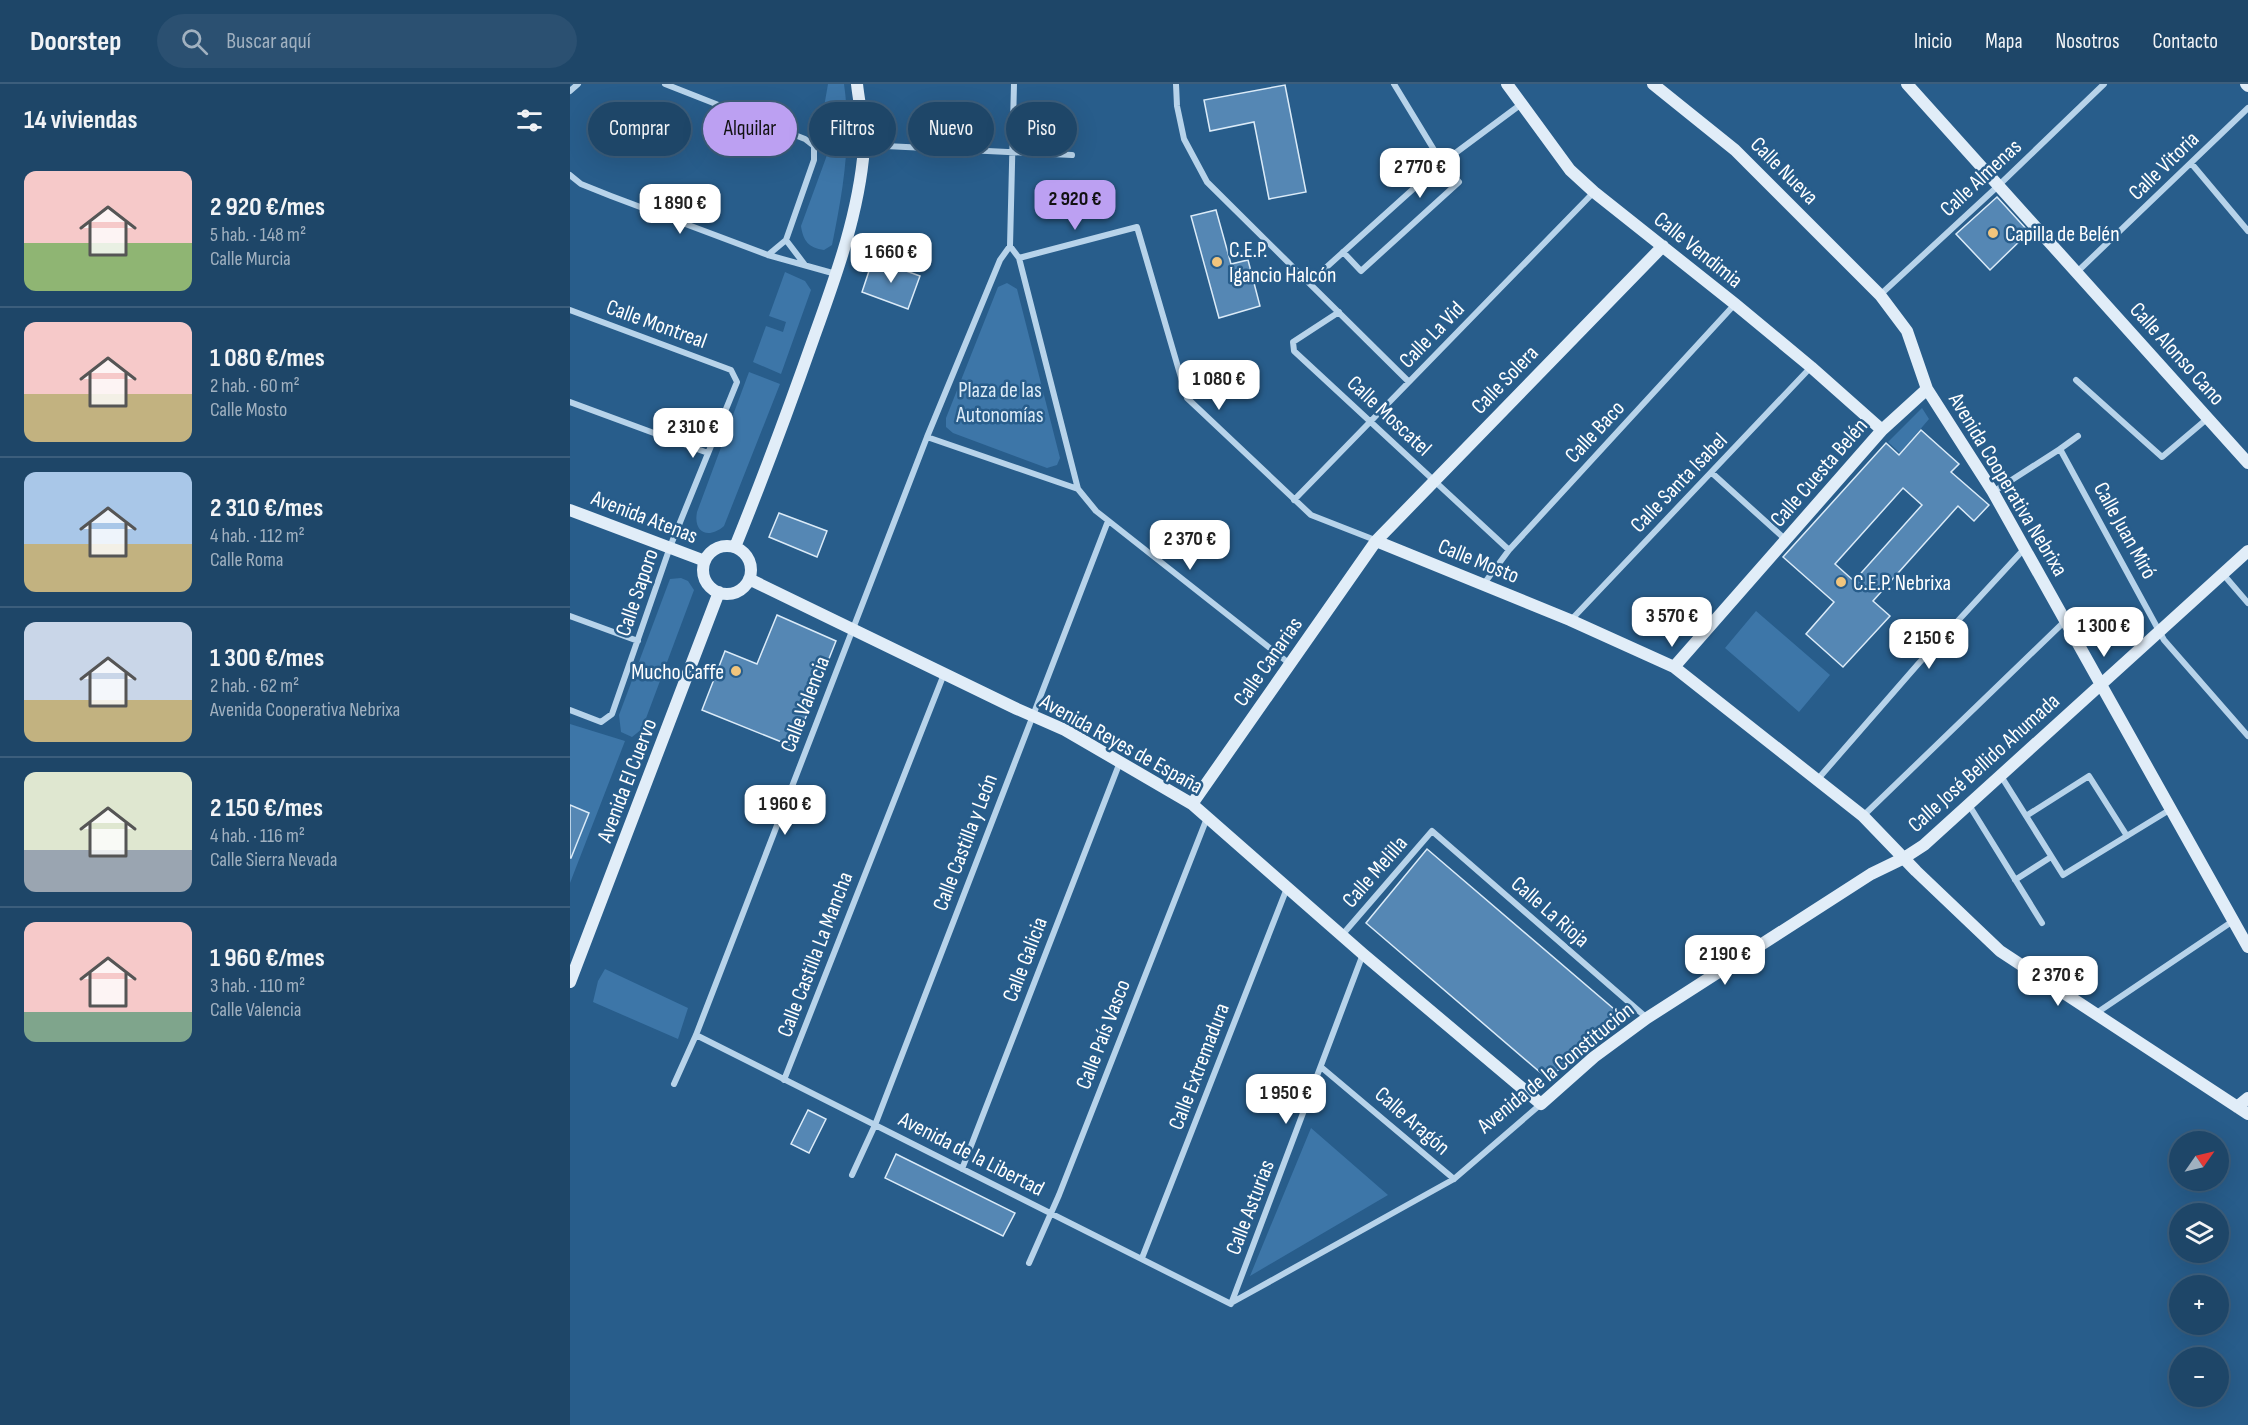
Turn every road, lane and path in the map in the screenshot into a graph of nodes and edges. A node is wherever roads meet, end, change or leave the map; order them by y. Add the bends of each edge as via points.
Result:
1 (578, 84) edge
2 (666, 84) edge
3 (857, 84) edge
4 (1014, 84) edge
5 (1176, 84) edge
6 (1394, 84) edge
7 (1506, 84) edge
8 (1653, 84) edge
9 (1907, 84) edge
10 (2104, 84) edge
11 (570, 92) edge
12 (859, 102) edge
13 (1013, 102) edge
14 (1520, 105) junction
15 (2248, 108) edge
16 (896, 147) edge
17 (1006, 153) edge
18 (863, 156) edge
19 (1012, 156) edge
20 (1442, 163) junction
21 (2191, 163) junction
22 (570, 175) edge
23 (1998, 186) junction
24 (1594, 192) junction
25 (2248, 231) edge
26 (786, 240) junction
27 (1010, 246) junction
28 (1663, 246) junction
29 (1343, 252) junction
30 (768, 255) junction
31 (1019, 258) junction
32 (805, 265) junction
33 (2076, 273) junction
34 (836, 274) junction
35 (1310, 282) junction
36 (1880, 295) junction
37 (1735, 304) junction
38 (570, 310) edge
39 (1339, 312) junction
40 (1810, 367) junction
41 (731, 370) joint
42 (2076, 380) dead end
43 (1409, 382) junction
44 (1927, 389) junction
45 (570, 402) edge
46 (2208, 418) junction
47 (1371, 422) junction
48 (1882, 430) junction
49 (2078, 436) dead end
50 (927, 437) junction
51 (2060, 449) junction
52 (708, 453) junction
53 (2248, 463) edge
54 (1712, 473) junction
55 (1434, 481) junction
56 (1078, 489) junction
57 (1994, 492) junction
58 (1294, 500) junction
59 (570, 510) edge
60 (1108, 521) junction
61 (1786, 540) junction
62 (1376, 541) junction
63 (670, 547) junction
64 (735, 547) junction
65 (2025, 548) junction
66 (1509, 550) junction
67 (2248, 551) edge
68 (705, 561) junction
69 (2223, 574) junction
70 (750, 579) junction
71 (1483, 585) junction
72 (719, 592) junction
73 (2248, 603) edge
74 (570, 616) edge
75 (1570, 620) junction
76 (2066, 621) junction
77 (852, 629) junction
78 (2160, 629) junction
79 (638, 642) junction
80 (1291, 665) junction
81 (1674, 667) junction
82 (944, 673) junction
83 (2101, 684) junction
84 (570, 710) edge
85 (1032, 716) junction
86 (2248, 736) edge
87 (1120, 762) junction
88 (2001, 776) junction
89 (1818, 779) junction
90 (1192, 804) junction
91 (1969, 805) junction
92 (2171, 809) junction
93 (1863, 816) junction
94 (2026, 816) junction
95 (1207, 817) junction
96 (1432, 831) joint
97 (2127, 836) junction
98 (2051, 857) junction
99 (1904, 858) junction
100 (2015, 880) junction
101 (1288, 887) junction
102 (2234, 921) junction
103 (2042, 923) dead end
104 (1342, 934) junction
105 (2248, 947) edge
106 (1363, 954) junction
107 (570, 982) edge
108 (2095, 1014) junction
109 (1647, 1018) junction
110 (696, 1035) junction
111 (1321, 1067) junction
112 (784, 1080) junction
113 (674, 1084) dead end
114 (2248, 1098) edge
115 (1541, 1104) junction
116 (2243, 1111) edge
117 (875, 1125) junction
118 (963, 1169) junction
119 (852, 1175) dead end
120 (1454, 1179) junction
121 (1051, 1213) junction
122 (1142, 1258) junction
123 (1029, 1263) dead end
124 (1231, 1304) junction

1 - 11 street
2 - 26 street via 814,146 814,160
3 - 12 street
4 - 13 street
5 - 35 street via 1184,139 1207,182
6 - 20 street
7 - 14 street, Calle Vendimia
8 - 36 street, Calle Nueva via 1735,150
9 - 23 street, Calle Alonso Cano
10 - 23 street, Calle Almenas
14 - 20 street
14 - 24 street, Calle Vendimia via 1570,170
15 - 21 street, Calle Vitoria
16 - 17 street
18 - 34 street via 857,201
19 - 27 street
20 - 29 street
20 - 29 street via 1459,182 1361,271
21 - 25 street
21 - 33 street, Calle Vitoria
22 - 30 street via 581,184
23 - 33 street, Calle Alonso Cano
23 - 36 street, Calle Almenas
24 - 28 street, Calle Vendimia
24 - 43 street, Calle La Vid
26 - 30 street
26 - 32 street
27 - 31 street
27 - 50 street via 1000,260
28 - 37 street, Calle Vendimia
28 - 55 street, Calle Solera
29 - 35 street
30 - 32 street
31 - 56 street
31 - 58 street, Calle Mosto via 1137,227 1187,398
32 - 34 street
33 - 46 street, Calle Alonso Cano
34 - 64 street
35 - 39 street
36 - 44 street via 1907,331
37 - 40 street, Calle Vendimia
37 - 66 street, Calle Baco
38 - 41 street, Calle Montreal
39 - 43 street
39 - 47 street, Calle Moscatel via 1293,342 1294,351
40 - 48 street, Calle Vendimia
40 - 54 street, Calle Santa Isabel
41 - 52 street, Calle Saporo via 737,382
42 - 46 street via 2162,458
43 - 47 street, Calle La Vid
44 - 48 street, Calle Cuesta Belén
44 - 57 street, Avenida Cooperativa Nebrixa
45 - 52 street
46 - 53 street, Calle Alonso Cano
47 - 55 street, Calle Moscatel
47 - 58 street, Calle La Vid
48 - 61 street, Calle Cuesta Belén
49 - 51 street
50 - 56 street
50 - 77 street, Calle Valencia
51 - 57 street
51 - 78 street, Calle Juan Miró
52 - 63 street, Calle Saporo
54 - 61 street
54 - 75 street, Calle Santa Isabel
55 - 62 street, Calle Solera
55 - 66 street, Calle Moscatel
56 - 60 street
57 - 65 street, Avenida Cooperativa Nebrixa
58 - 62 street, Calle Mosto via 1311,515
59 - 63 street, Avenida Atenas
60 - 80 street
60 - 85 street, Calle Castilla y León
61 - 81 street, Calle Cuesta Belén
62 - 71 street, Calle Mosto
62 - 80 street, Calle Canarias
63 - 68 street, Avenida Atenas
63 - 79 street, Calle Saporo
64 - 68 street via 714,550
64 - 70 street via 747,556
65 - 76 street, Avenida Cooperativa Nebrixa
65 - 89 street
66 - 71 street, Calle Baco
67 - 69 street, Calle José Bellido Ahumada
68 - 72 street via 704,576 712,589
69 - 73 street
69 - 78 street, Calle José Bellido Ahumada
70 - 72 street via 740,590
70 - 77 street, Avenida Reyes de España
71 - 75 street, Calle Mosto
72 - 107 street, Avenida El Cuervo
74 - 79 street
75 - 81 street, Calle Mosto
76 - 83 street, Avenida Cooperativa Nebrixa
76 - 93 street
77 - 82 street, Avenida Reyes de España
77 - 110 street, Calle Valencia
78 - 83 street, Calle José Bellido Ahumada
78 - 86 street, Calle Juan Miró via 2164,640
79 - 84 street, Calle Saporo via 612,714 601,722
80 - 90 street, Calle Canarias
81 - 89 street, Calle Mosto
82 - 85 street, Avenida Reyes de España
82 - 112 street, Calle Castilla La Mancha
83 - 88 street, Calle José Bellido Ahumada
83 - 92 street, Avenida Cooperativa Nebrixa
85 - 87 street, Avenida Reyes de España
85 - 117 street, Calle Castilla y León
87 - 90 street, Avenida Reyes de España
87 - 118 street, Calle Galicia
88 - 91 street, Calle José Bellido Ahumada
88 - 94 street
89 - 93 street, Calle Mosto
90 - 95 street, Avenida Reyes de España
91 - 99 street, Calle José Bellido Ahumada
91 - 100 street
92 - 97 street
92 - 102 street, Avenida Cooperativa Nebrixa
93 - 99 street, Calle Mosto
94 - 97 street via 2089,776
94 - 98 street
95 - 101 street, Avenida Reyes de España
95 - 121 street, Calle País Vasco
96 - 104 street, Calle Melilla
96 - 109 street, Calle La Rioja
97 - 98 street via 2063,875
98 - 100 street
99 - 108 street, Calle Mosto via 2000,951
99 - 109 street, Avenida de la Constitución via 1871,874
100 - 103 street
101 - 104 street, Avenida Reyes de España
101 - 122 street, Calle Extremadura
102 - 105 street, Avenida Cooperativa Nebrixa
102 - 108 street
104 - 106 street, Avenida Reyes de España
106 - 111 street, Calle Asturias
106 - 115 street, Avenida Reyes de España
108 - 116 street, Calle Mosto
109 - 115 street, Avenida de la Constitución via 1594,1057
110 - 112 street, Avenida de la Libertad
110 - 113 street, Calle Valencia
111 - 120 street, Calle Aragón
111 - 124 street, Calle Asturias
112 - 117 street, Avenida de la Libertad
114 - 116 street
115 - 120 street, Avenida de la Constitución
117 - 118 street, Avenida de la Libertad
117 - 119 street, Calle Castilla y León
118 - 121 street, Avenida de la Libertad
120 - 124 street, Avenida de la Constitución
121 - 122 street, Avenida de la Libertad
121 - 123 street, Calle País Vasco
122 - 124 street, Avenida de la Libertad

